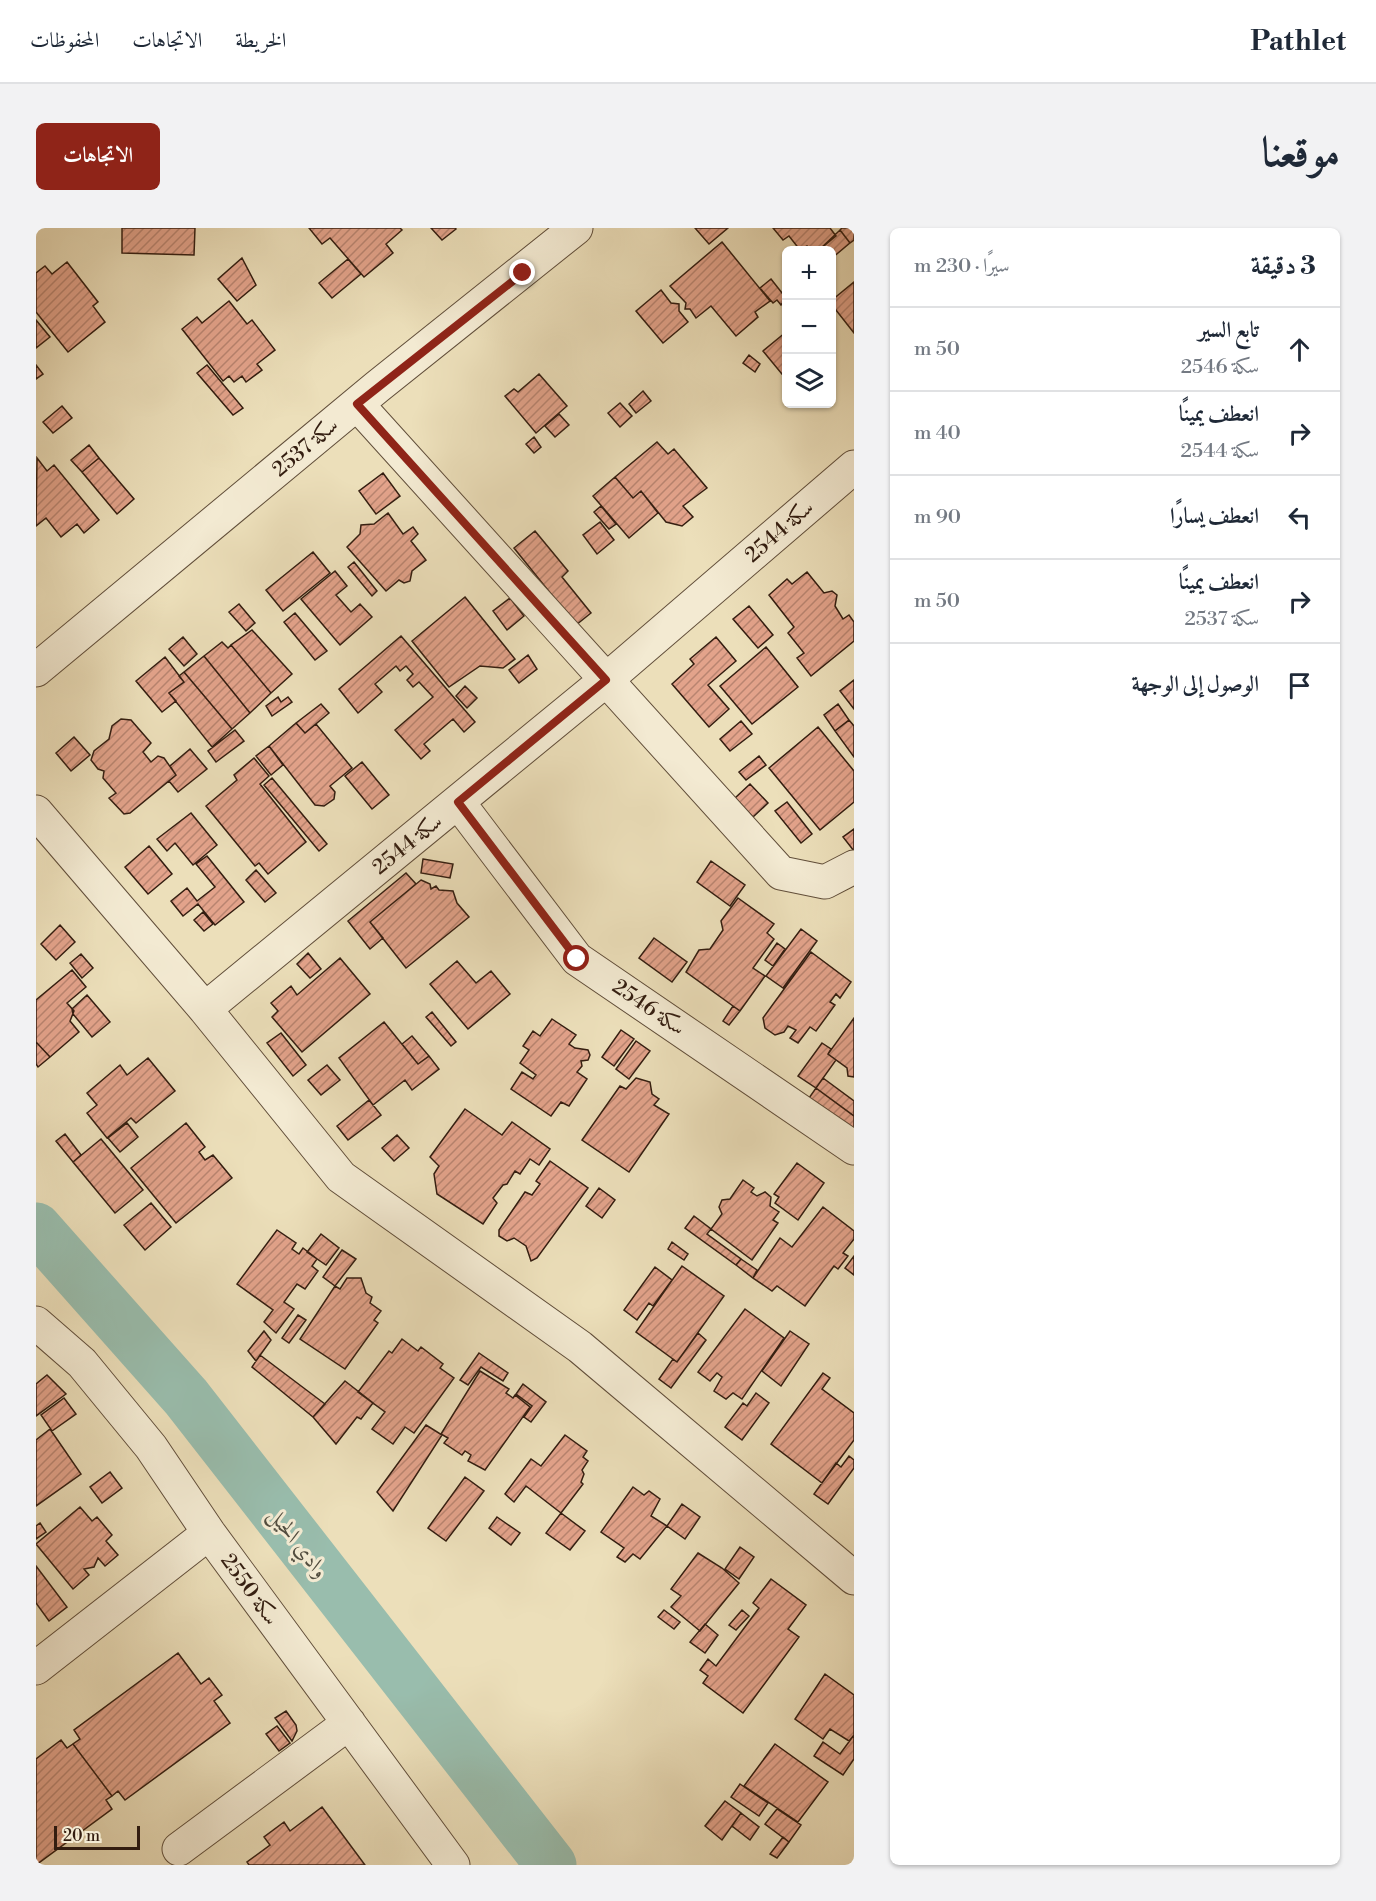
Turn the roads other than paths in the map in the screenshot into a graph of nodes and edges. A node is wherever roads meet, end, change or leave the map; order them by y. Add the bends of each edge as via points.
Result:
1 (576, 228) edge
2 (357, 404) junction
3 (851, 475) edge
4 (36, 670) edge
5 (606, 680) junction
6 (458, 802) junction
7 (36, 812) edge
8 (854, 867) edge
9 (206, 1009) junction
10 (854, 1148) edge
11 (36, 1323) edge
12 (209, 1533) junction
13 (854, 1578) edge
14 (36, 1668) edge
15 (349, 1723) junction
16 (180, 1849) dead end
17 (453, 1865) edge

1 - 2 street, سكة 2537
2 - 4 street, سكة 2537
2 - 5 street
3 - 5 street, سكة 2544
5 - 6 street, سكة 2544
5 - 8 street via 781,873 825,882
6 - 9 street, سكة 2544
6 - 10 street, سكة 2546 via 577,959
7 - 9 street
9 - 13 street via 341,1177 580,1347
11 - 12 street, سكة 2550 via 82,1363 144,1438
12 - 14 street
12 - 15 street, سكة 2550
15 - 16 street
15 - 17 street, سكة 2550

